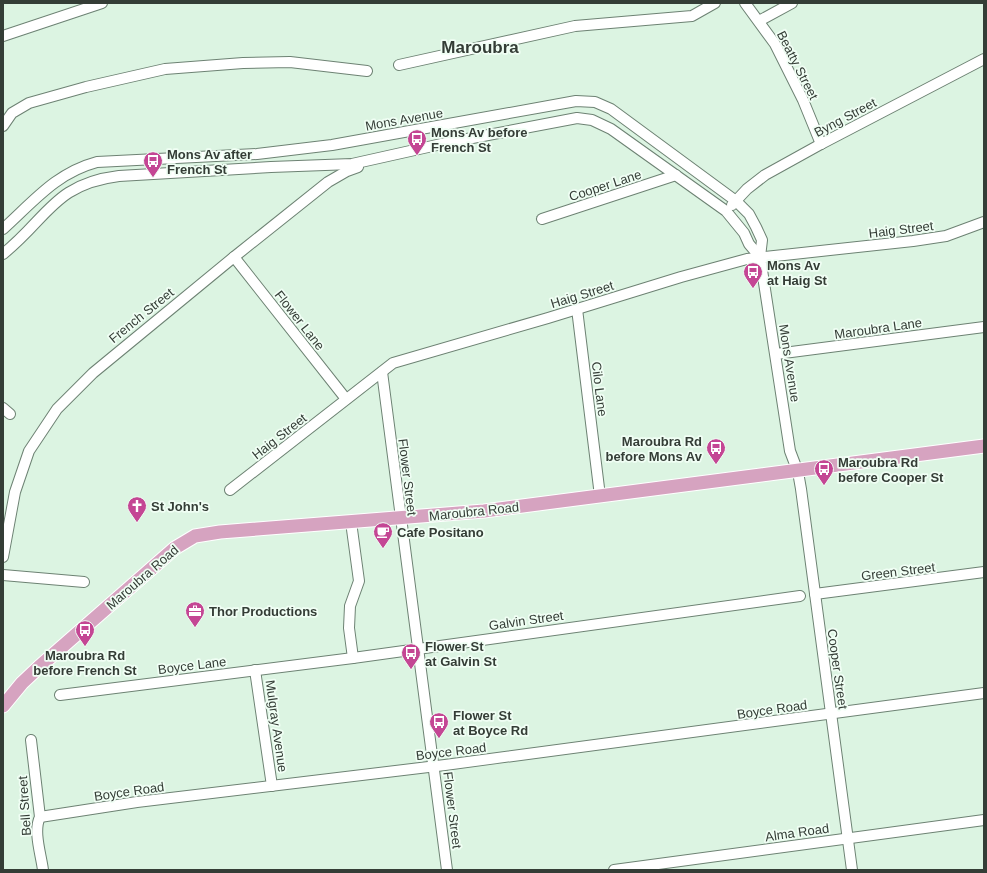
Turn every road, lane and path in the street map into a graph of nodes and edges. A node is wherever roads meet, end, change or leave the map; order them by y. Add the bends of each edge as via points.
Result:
1 (102, 3) edge
2 (715, 3) edge
3 (745, 3) edge
4 (792, 3) edge
5 (759, 21) junction
6 (3, 36) edge
7 (984, 59) edge
8 (399, 65) dead end
9 (367, 71) dead end
10 (3, 126) edge
11 (821, 144) junction
12 (379, 159) junction
13 (676, 175) junction
14 (736, 201) junction
15 (726, 211) junction
16 (542, 220) dead end
17 (984, 222) edge
18 (3, 229) edge
19 (24, 235) junction
20 (3, 254) edge
21 (760, 256) junction
22 (234, 257) junction
23 (3, 261) edge
24 (577, 309) junction
25 (984, 327) edge
26 (776, 354) junction
27 (382, 372) junction
28 (346, 399) junction
29 (984, 446) edge
30 (798, 472) junction
31 (230, 490) dead end
32 (600, 496) junction
33 (401, 518) junction
34 (351, 522) junction
35 (3, 557) edge
36 (984, 572) edge
37 (3, 575) edge
38 (84, 582) dead end
39 (815, 594) junction
40 (800, 596) dead end
41 (418, 649) junction
42 (353, 658) junction
43 (255, 670) junction
44 (984, 693) edge
45 (60, 695) dead end
46 (3, 706) edge
47 (832, 714) junction
48 (31, 740) dead end
49 (434, 766) junction
50 (272, 786) junction
51 (40, 817) junction
52 (984, 820) edge
53 (848, 838) junction
54 (43, 870) edge
55 (447, 870) edge
56 (614, 870) edge
57 (852, 870) edge

1 - 6 street
2 - 8 street via 692,16 575,26
3 - 5 street, Beatty Street
4 - 5 street
5 - 11 street, Beatty Street via 775,44 803,100
7 - 11 street, Byng Street
9 - 10 street via 290,62 165,69 29,102 12,113
11 - 14 street, Byng Street via 765,175
12 - 13 street, Mons Avenue via 446,143 577,118 592,120 611,129
12 - 19 street, Mons Avenue via 352,164 119,176 96,180 73,189 54,202
12 - 22 street, French Street via 337,176
13 - 15 street, Mons Avenue
13 - 16 street, Cooper Lane
14 - 15 street, Byng Street
14 - 18 street, Mons Avenue via 617,113 595,102 576,101 294,151 97,162 79,167 61,177
14 - 21 street, Mons Avenue via 748,214 762,240
15 - 21 street, Mons Avenue
17 - 21 street, Haig Street via 946,236
19 - 20 street, Mons Avenue
19 - 23 street
21 - 24 street, Haig Street
21 - 26 street, Mons Avenue
22 - 28 street, Flower Lane
22 - 35 street, French Street via 93,373 57,409 29,451 14,492
24 - 27 street, Haig Street via 393,363
24 - 32 street, Cilo Lane
25 - 26 street, Maroubra Lane
26 - 30 street, Mons Avenue via 790,451
27 - 28 street, Haig Street
27 - 33 street, Flower Street
28 - 31 street, Haig Street
29 - 30 main road, Maroubra Road
30 - 32 main road, Maroubra Road
30 - 39 street, Cooper Street
32 - 33 main road, Maroubra Road via 484,511
33 - 34 main road, Maroubra Road
33 - 41 street, Flower Street
34 - 42 street via 359,581 350,606 349,628
34 - 46 main road, Maroubra Road via 208,534 184,541 39,666
36 - 39 street, Green Street
37 - 38 street
39 - 47 street, Cooper Street
40 - 41 street, Galvin Street
41 - 42 street, Galvin Street
41 - 49 street, Flower Street
42 - 43 street, Galvin Street
43 - 45 street, Boyce Lane
43 - 50 street, Mulgray Avenue
44 - 47 street, Boyce Road
47 - 49 street, Boyce Road
47 - 53 street, Cooper Street
48 - 51 street, Bell Street
49 - 50 street, Boyce Road
49 - 55 street, Flower Street
50 - 51 street, Boyce Road via 137,802
51 - 54 street, Bell Street via 37,830
52 - 53 street, Alma Road
53 - 56 street, Alma Road
53 - 57 street, Cooper Street

